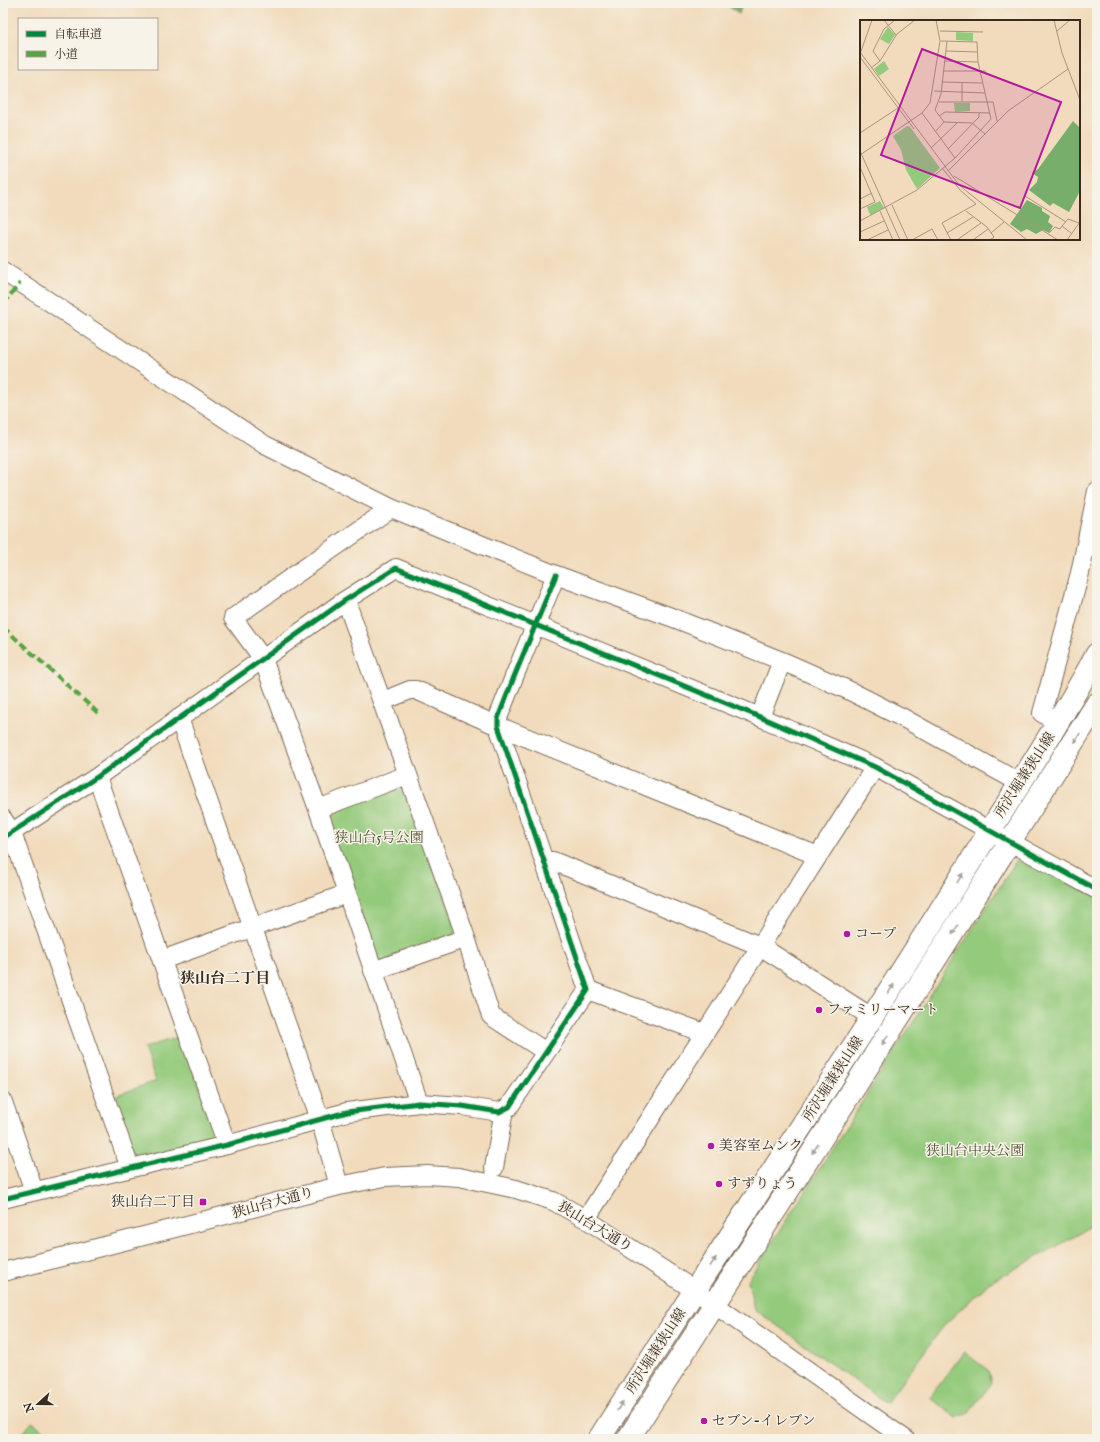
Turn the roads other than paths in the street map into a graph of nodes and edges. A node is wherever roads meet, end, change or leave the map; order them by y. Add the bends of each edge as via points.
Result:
1 (3, 271) edge
2 (1097, 491) edge
3 (391, 508) junction
4 (556, 576) junction
5 (344, 601) junction
6 (536, 626) junction
7 (1097, 654) edge
8 (262, 659) junction
9 (782, 661) junction
10 (382, 701) junction
11 (1097, 704) edge
12 (760, 717) junction
13 (179, 718) junction
14 (1058, 723) junction
15 (498, 726) junction
16 (875, 767) junction
17 (407, 776) junction
18 (97, 777) junction
19 (1020, 783) junction
20 (318, 809) junction
21 (6, 830) edge
22 (989, 832) junction
23 (1010, 842) junction
24 (818, 856) junction
25 (545, 862) junction
26 (1097, 890) edge
27 (346, 894) junction
28 (252, 927) junction
29 (466, 938) junction
30 (760, 946) junction
31 (162, 960) junction
32 (373, 971) junction
33 (588, 990) junction
34 (873, 1018) junction
35 (704, 1033) junction
36 (546, 1052) junction
37 (3, 1102) edge
38 (419, 1103) junction
39 (504, 1110) junction
40 (320, 1119) junction
41 (227, 1145) junction
42 (130, 1168) junction
43 (494, 1168) dead end
44 (339, 1186) junction
45 (34, 1191) junction
46 (3, 1199) edge
47 (586, 1219) junction
48 (3, 1272) edge
49 (694, 1290) junction
50 (714, 1304) junction
51 (599, 1439) edge
52 (628, 1439) edge
53 (905, 1439) edge

1 - 3 street via 265,445
2 - 14 street via 1080,573 1042,713
3 - 4 street
3 - 8 street via 233,618
4 - 6 street
4 - 9 street
5 - 6 street via 396,568
5 - 8 street
5 - 10 street
6 - 12 street
6 - 15 street via 498,718
7 - 14 main road, 所沢堀兼狭山線
8 - 13 street
8 - 20 street
9 - 12 street
9 - 19 street via 905,719
10 - 15 street via 416,690
10 - 17 street
11 -> 23 main road, 所沢堀兼狭山線
12 - 16 street
13 - 18 street
13 - 28 street
14 - 19 main road, 所沢堀兼狭山線
15 - 24 street
15 - 25 street
16 - 22 street
16 - 24 street
17 - 20 street
17 - 29 street
18 - 21 street
18 - 31 street
19 - 22 main road, 所沢堀兼狭山線
20 - 27 street
21 - 42 street
22 - 23 street
34 -> 22 main road, 所沢堀兼狭山線
23 - 26 street
23 -> 50 main road, 所沢堀兼狭山線
24 - 30 street
25 - 30 street via 553,861
25 - 33 street
27 - 28 street
27 - 32 street
28 - 31 street
28 - 40 street
29 - 32 street
29 - 36 street via 491,1016
30 - 34 street
30 - 35 street
31 - 41 street
32 - 38 street
33 - 35 street
33 - 36 street
49 -> 34 main road, 所沢堀兼狭山線
35 - 47 street
36 - 39 street via 513,1101
37 - 45 street
38 - 39 street via 499,1112
38 - 40 street via 347,1112
39 - 43 street
40 - 41 street
40 - 44 street
41 - 42 street
42 - 45 street
44 - 47 street, 狭山台大通り via 385,1177 459,1177 516,1188 553,1201
44 - 48 street, 狭山台大通り
45 - 46 street
47 - 49 street, 狭山台大通り
49 - 50 street, 狭山台大通り
51 -> 49 main road, 所沢堀兼狭山線
50 - 52 main road, 所沢堀兼狭山線
50 - 53 street, 狭山台大通り

